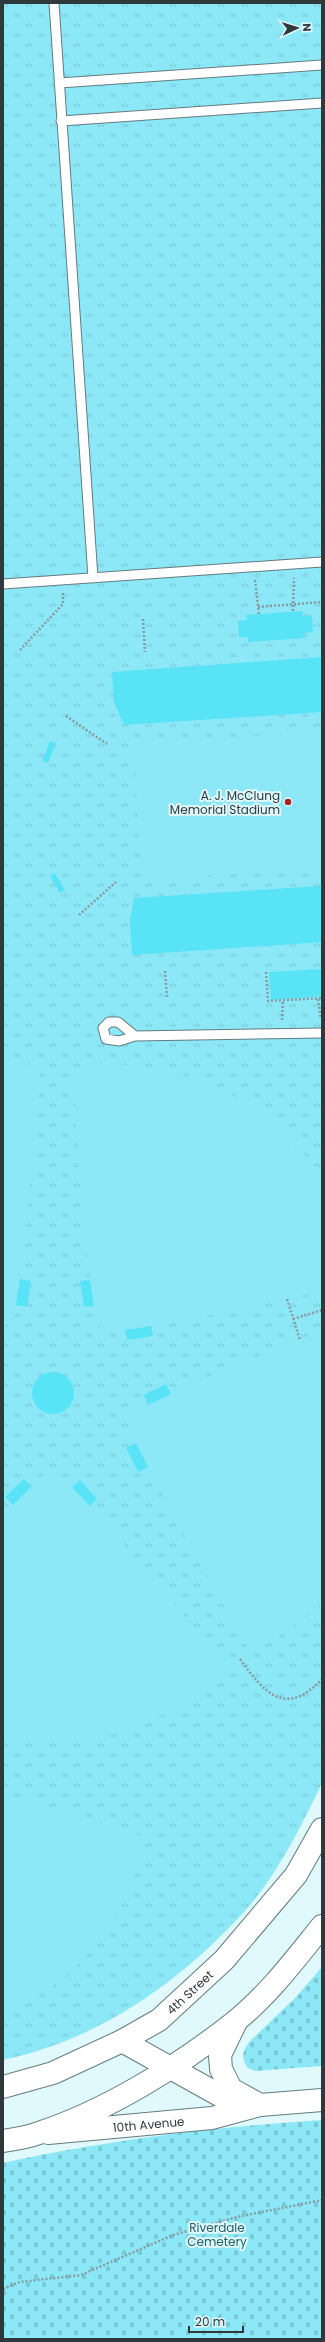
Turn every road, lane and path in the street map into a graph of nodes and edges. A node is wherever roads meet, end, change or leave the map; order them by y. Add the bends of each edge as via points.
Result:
1 (54, 3) edge
2 (322, 65) edge
3 (59, 83) junction
4 (322, 103) edge
5 (62, 121) junction
6 (322, 562) edge
7 (93, 578) junction
8 (294, 578) dead end
9 (255, 580) dead end
10 (3, 584) edge
11 (63, 594) dead end
12 (322, 602) edge
13 (294, 604) junction
14 (258, 607) junction
15 (294, 611) dead end
16 (259, 614) dead end
17 (143, 619) dead end
18 (20, 650) dead end
19 (145, 652) dead end
20 (66, 716) dead end
21 (107, 744) dead end
22 (116, 882) dead end
23 (80, 915) dead end
24 (165, 971) dead end
25 (266, 972) dead end
26 (167, 997) dead end
27 (318, 998) junction
28 (322, 998) edge
29 (283, 1000) junction
30 (322, 1024) edge
31 (322, 1033) edge
32 (282, 1034) junction
33 (135, 1036) dead end
34 (287, 1299) dead end
35 (322, 1310) edge
36 (293, 1319) junction
37 (300, 1340) dead end
38 (240, 1659) dead end
39 (322, 1679) edge
40 (322, 1829) edge
41 (322, 1926) edge
42 (238, 2019) junction
43 (122, 2042) junction
44 (169, 2069) junction
45 (3, 2087) edge
46 (322, 2100) edge
47 (260, 2105) junction
48 (35, 2135) junction
49 (3, 2140) edge
50 (322, 2200) edge
51 (3, 2289) edge

1 - 3 lane
2 - 3 lane
3 - 5 lane
4 - 5 lane
5 - 7 lane
6 - 7 lane
7 - 10 lane
8 - 13 path
9 - 14 path
11 - 18 path via 63,604
12 - 13 path
13 - 14 path
13 - 15 path
14 - 16 path
17 - 19 path
20 - 21 path
22 - 23 path
24 - 26 path
25 - 29 path via 268,1002
27 - 28 path
27 - 29 path
27 - 30 path
29 - 32 path
31 - 32 lane
32 - 33 lane
34 - 36 path
35 - 36 path
36 - 37 path
38 - 39 path via 263,1688 280,1698 294,1699 301,1696
40 - 43 main road, 4th Street via 296,1875 224,1960 160,2020
41 - 42 main road via 282,1976
42 - 44 main road
42 - 47 main road via 220,2056 221,2069 231,2089
43 - 44 main road, 10th Avenue
43 - 45 main road, 4th Street via 53,2073
44 - 47 main road, 10th Avenue via 187,2076 201,2087 230,2101
44 - 48 main road via 103,2106
46 - 47 main road, 10th Avenue
47 - 48 main road, 10th Avenue via 212,2118
48 - 49 main road
50 - 51 path via 237,2217 173,2235 81,2275 20,2282

